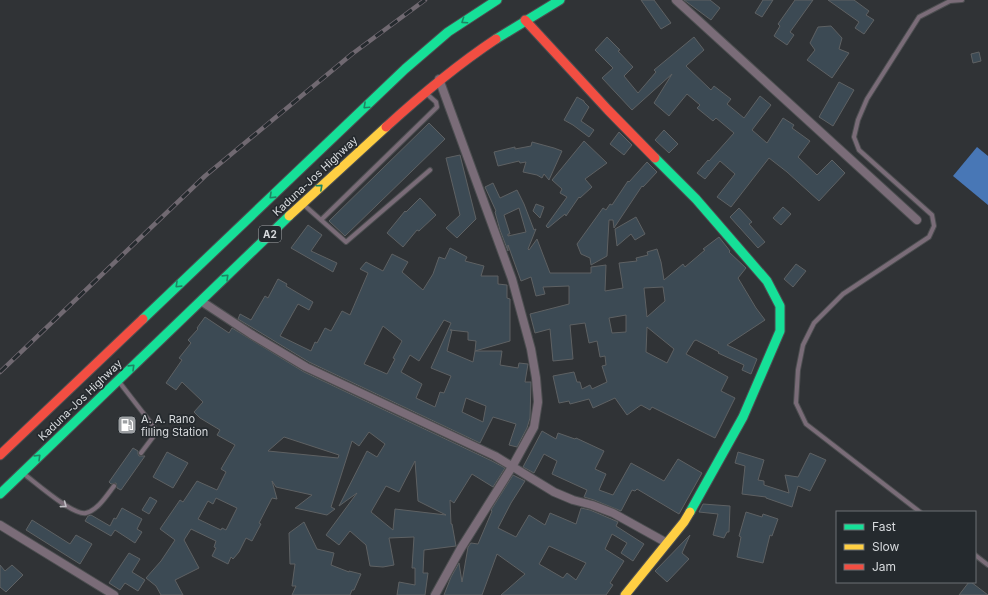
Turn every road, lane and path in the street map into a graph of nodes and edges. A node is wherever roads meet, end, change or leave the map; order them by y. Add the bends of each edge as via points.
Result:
1 (497, 0) edge
2 (560, 0) edge
3 (676, 0) edge
4 (962, 0) edge
5 (525, 20) junction
6 (440, 79) junction
7 (425, 92) junction
8 (430, 170) dead end
9 (302, 203) junction
10 (321, 220) junction
11 (917, 220) dead end
12 (201, 301) junction
13 (118, 381) junction
14 (140, 453) dead end
15 (0, 455) edge
16 (512, 467) junction
17 (22, 472) junction
18 (114, 486) dead end
19 (0, 494) edge
20 (919, 511) edge
21 (0, 525) edge
22 (668, 543) junction
23 (976, 556) edge
24 (988, 565) edge
25 (114, 595) edge
26 (435, 595) edge
27 (625, 595) edge

1 -> 15 main road, Kaduna-Jos Highway / A2 via 448,32 405,70
2 - 5 main road, Kaduna-Jos Highway / A2
3 - 11 street
4 - 20 lane via 950,2 919,17 868,99 858,120 854,137 859,150 932,215 934,226 929,237 843,294 814,323 802,344 796,396 796,403 806,424
5 - 6 main road, Kaduna-Jos Highway / A2
5 - 22 main road via 608,110 696,199 767,281 780,306 780,331 743,417 684,522
6 - 7 main road, Kaduna-Jos Highway / A2
6 - 16 street via 512,279 535,371 538,402 534,427
9 -> 7 main road, Kaduna-Jos Highway / A2
7 - 10 lane via 436,102 436,107
8 - 10 lane via 346,242
9 - 10 lane
12 -> 9 main road, Kaduna-Jos Highway / A2
13 -> 12 main road, Kaduna-Jos Highway / A2
12 - 16 street via 306,367 495,456
13 - 14 lane via 154,427 153,437
17 -> 13 main road, Kaduna-Jos Highway / A2
16 - 22 street via 554,492 613,513
16 - 26 street
17 -> 18 lane via 79,514 93,509
17 - 19 main road, Kaduna-Jos Highway / A2
21 - 25 street
22 - 27 main road
23 - 24 lane

